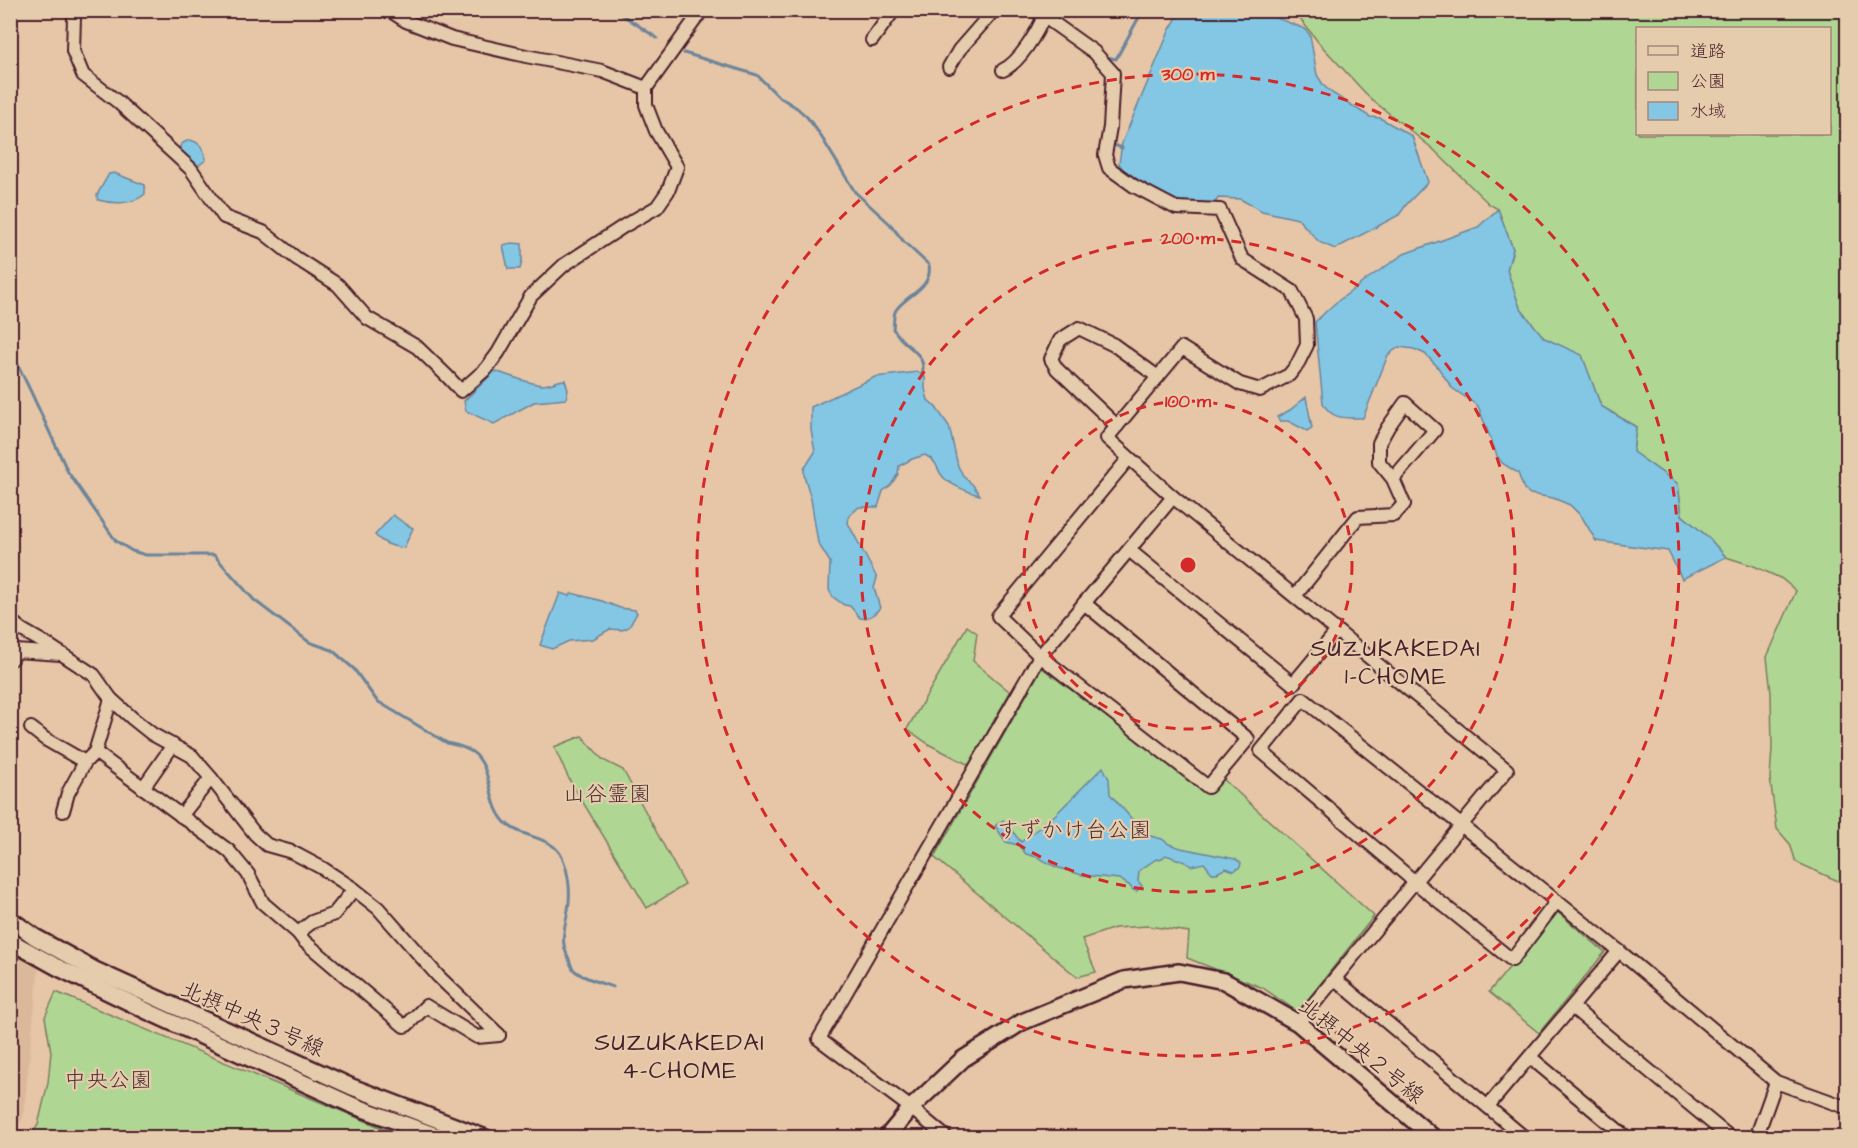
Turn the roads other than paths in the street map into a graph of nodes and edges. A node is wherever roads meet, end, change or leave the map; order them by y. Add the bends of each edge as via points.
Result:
1 (76, 10) edge
2 (389, 10) edge
3 (702, 10) edge
4 (894, 10) edge
5 (994, 10) edge
6 (1039, 13) edge
7 (872, 40) dead end
8 (949, 67) dead end
9 (1003, 70) dead end
10 (646, 88) junction
11 (1158, 377) junction
12 (1117, 426) junction
13 (1129, 458) junction
14 (1394, 479) junction
15 (1173, 497) junction
16 (1129, 550) junction
17 (1294, 596) junction
18 (1084, 603) junction
19 (10, 620) edge
20 (1337, 631) junction
21 (62, 654) junction
22 (1040, 656) junction
23 (12, 660) edge
24 (111, 699) junction
25 (31, 728) dead end
26 (173, 745) junction
27 (95, 752) junction
28 (85, 762) junction
29 (211, 778) junction
30 (142, 788) junction
31 (63, 811) dead end
32 (182, 816) junction
33 (1463, 826) junction
34 (1415, 882) junction
35 (354, 889) junction
36 (1557, 901) junction
37 (10, 920) edge
38 (298, 933) junction
39 (10, 941) edge
40 (1619, 951) junction
41 (1335, 979) junction
42 (1572, 1007) junction
43 (1298, 1023) junction
44 (1530, 1057) junction
45 (1776, 1082) junction
46 (1488, 1106) junction
47 (911, 1108) junction
48 (1848, 1108) edge
49 (442, 1137) edge
50 (486, 1137) edge
51 (886, 1137) edge
52 (947, 1137) edge
53 (1434, 1137) edge
54 (1525, 1137) edge
55 (1628, 1137) edge
56 (1733, 1137) edge
57 (1756, 1137) edge

1 - 10 street via 73,51 83,75 191,169 224,217 263,232 339,285 367,318 417,347 461,392 498,353 531,296 564,265 657,207 668,191 677,167 656,131 646,105
2 - 10 street via 452,39 602,71
3 - 10 street
4 - 7 street
5 - 8 street
6 - 9 street via 1038,30 1010,67
6 - 11 street via 1094,52 1113,73 1105,155 1109,168 1176,208 1220,210 1242,259 1292,291 1306,319 1307,345 1297,365 1288,375 1260,390 1240,384 1182,348
11 - 12 street
11 - 12 street via 1114,345 1079,328 1060,340 1051,359 1057,369
12 - 13 street via 1107,438
13 - 15 street
13 - 22 street via 998,616
14 - 14 street via 1435,430 1405,403 1379,443 1380,462
14 - 17 street via 1404,504 1394,515 1358,517
15 - 16 street
15 - 17 street
16 - 18 street
16 - 20 street via 1293,684
17 - 20 street
18 - 22 street
18 - 22 street via 1248,739 1222,771 1208,787
19 - 21 street
20 - 33 street via 1507,770
21 - 23 street via 16,651
21 - 24 street via 94,675
22 - 47 street via 819,1039
24 - 26 street via 152,734
24 - 27 street
25 - 28 street
26 - 29 street via 192,756
26 - 30 street
27 - 28 street
27 - 30 street
28 - 31 street
29 - 32 street
29 - 35 street via 267,845 302,857
30 - 32 street
32 - 38 street via 229,851 248,874 263,903
33 - 34 street
33 - 34 street via 1303,699 1261,751
33 - 36 street
34 - 36 street via 1512,960
34 - 41 street
35 - 38 street via 334,914 312,922
35 - 38 street via 378,908 438,976 499,1035 477,1037 426,1006 404,1026
36 - 40 street
37 - 50 street, 北摂中央３号線 via 95,970 352,1087
39 - 49 street, 北摂中央３号線 via 150,1012 351,1105
40 - 42 street
40 - 45 street
41 - 43 street
41 - 46 street
42 - 44 street
42 - 56 street
43 - 47 street, 北摂中央２号線 via 1224,981 1179,972 1124,980 1022,1023 963,1059
43 - 53 street, 北摂中央２号線
44 - 46 street
44 - 55 street
45 - 48 street
45 - 57 street
46 - 54 street
47 - 51 street, 北摂中央２号線
47 - 52 street

